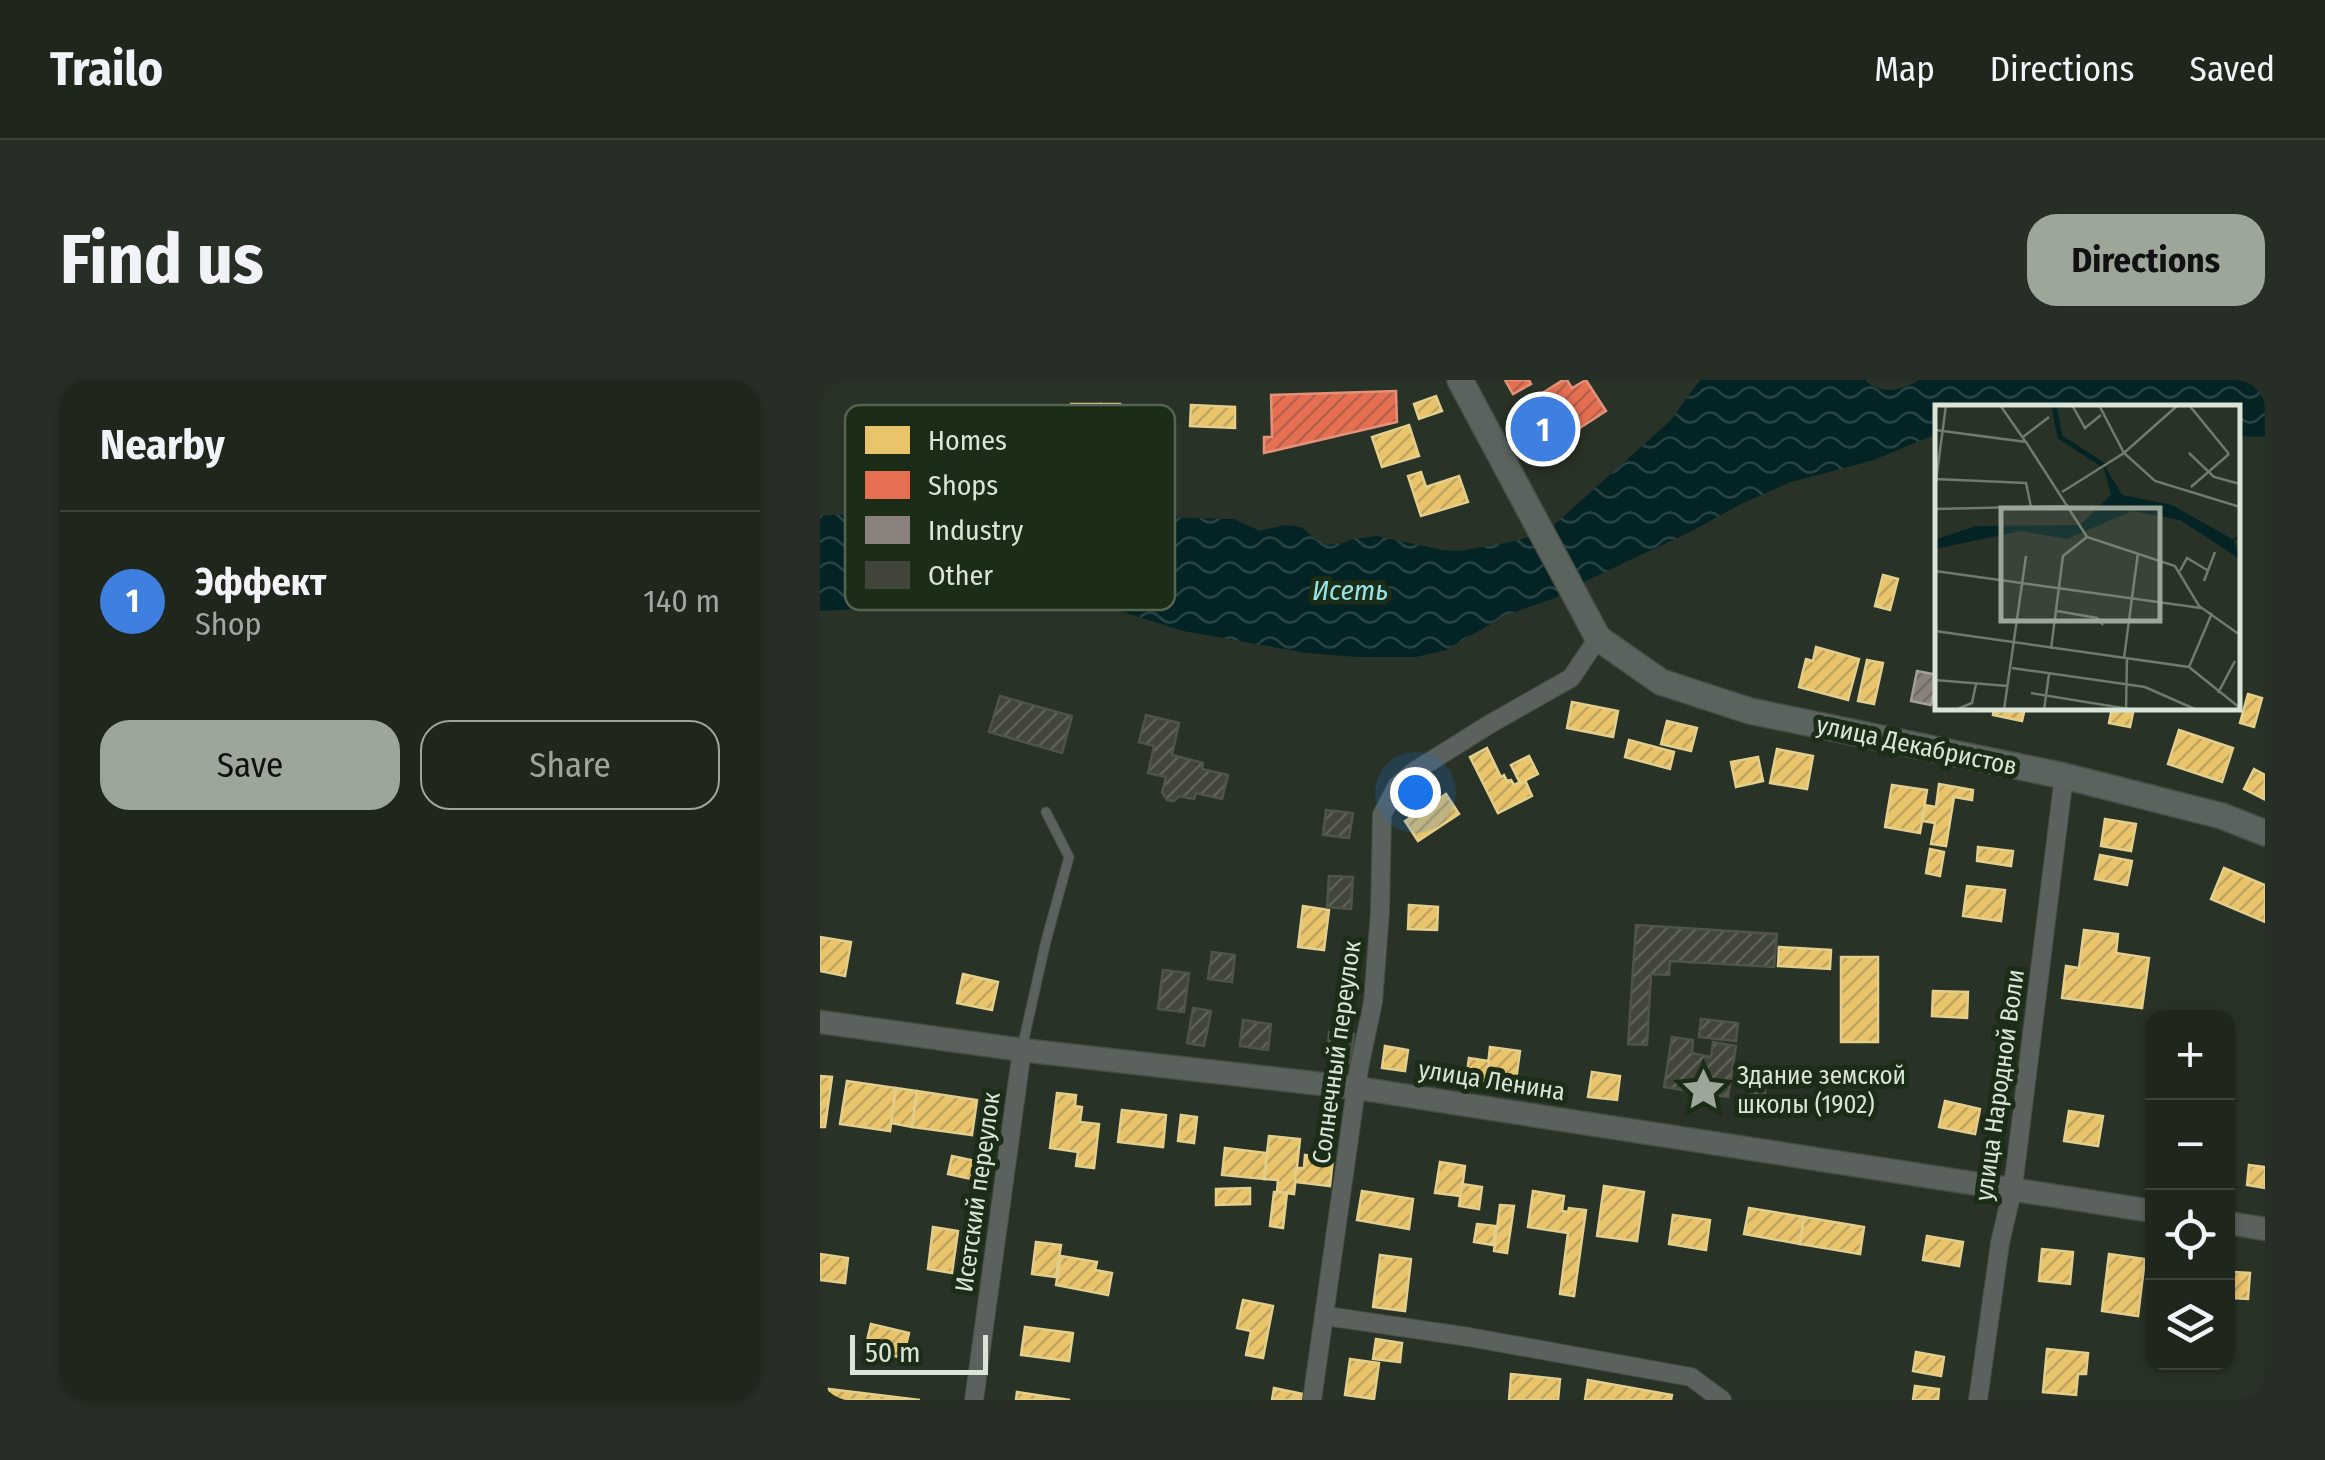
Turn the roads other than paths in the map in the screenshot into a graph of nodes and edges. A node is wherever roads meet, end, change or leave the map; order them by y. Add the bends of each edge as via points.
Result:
1 (1460, 380) edge
2 (1593, 630) junction
3 (2064, 776) junction
4 (1046, 812) dead end
5 (2265, 833) edge
6 (820, 1022) edge
7 (1022, 1050) junction
8 (1356, 1088) junction
9 (2013, 1187) junction
10 (2145, 1209) edge
11 (2235, 1224) edge
12 (2265, 1229) edge
13 (1326, 1316) junction
14 (974, 1400) edge
15 (1312, 1400) edge
16 (1722, 1400) edge
17 (1978, 1400) edge

1 - 2 main road
2 - 3 main road, улица Декабристов via 1660,682 1750,710
2 - 8 street, Солнечный переулок via 1571,678 1397,786 1382,815 1373,1002
3 - 5 main road, улица Декабристов
3 - 9 street, улица Народной Воли
4 - 7 lane via 1069,857
6 - 7 street, улица Ленина
7 - 8 street, улица Ленина
7 - 14 street, Исетский переулок
8 - 9 street, улица Ленина
8 - 13 street, Солнечный переулок
9 - 10 street, улица Ленина
9 - 17 street, улица Народной Воли
11 - 12 street
13 - 15 street, Солнечный переулок
13 - 16 street via 1692,1378

